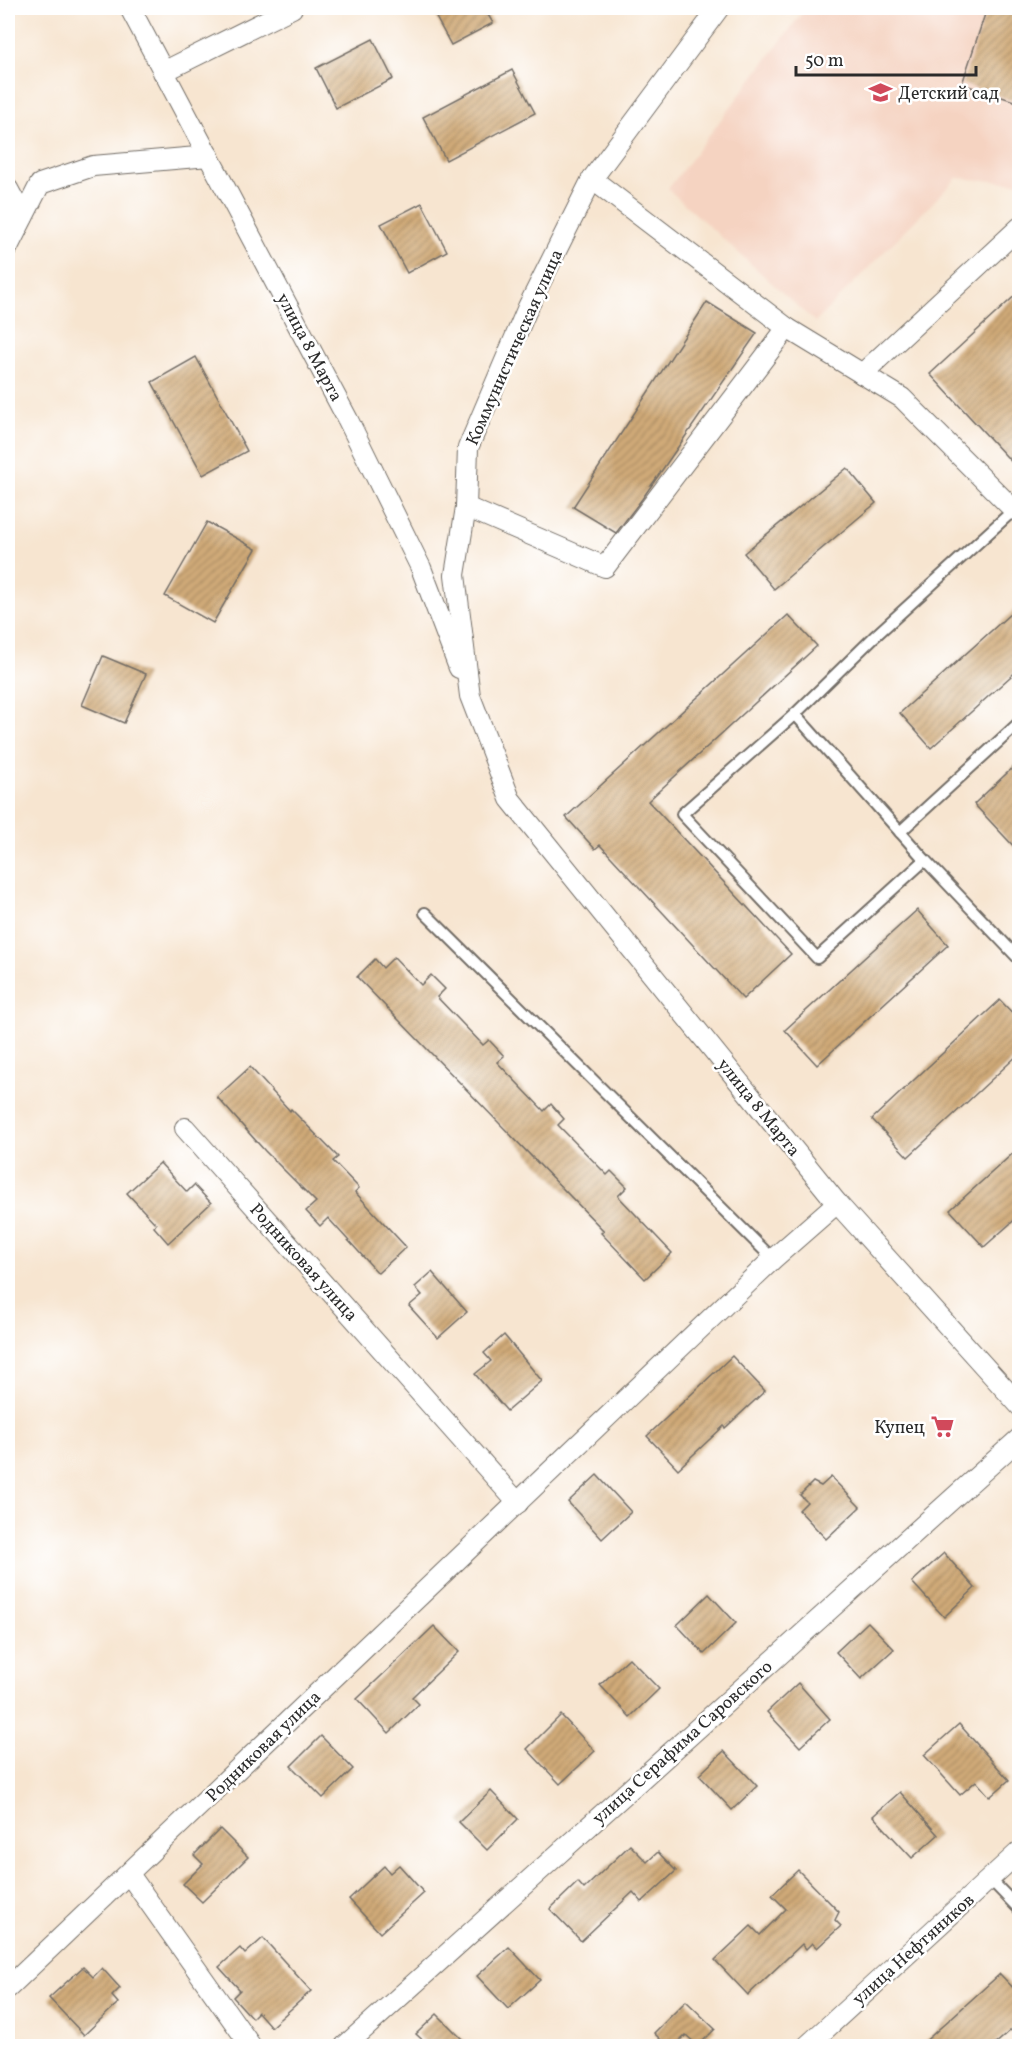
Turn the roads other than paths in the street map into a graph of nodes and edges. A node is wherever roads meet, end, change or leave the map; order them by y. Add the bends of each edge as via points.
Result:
1 (130, 8) edge
2 (292, 8) edge
3 (719, 8) edge
4 (163, 72) junction
5 (209, 156) junction
6 (592, 179) junction
7 (8, 189) edge
8 (23, 217) junction
9 (1020, 227) edge
10 (8, 247) edge
11 (787, 328) junction
12 (862, 374) junction
13 (466, 507) junction
14 (1017, 507) edge
15 (470, 696) junction
16 (795, 714) junction
17 (1020, 722) edge
18 (510, 799) joint
19 (900, 832) junction
20 (925, 860) junction
21 (425, 913) dead end
22 (1020, 960) edge
23 (185, 1128) dead end
24 (837, 1203) junction
25 (773, 1259) junction
26 (1020, 1406) edge
27 (1020, 1438) edge
28 (518, 1503) junction
29 (1020, 1851) edge
30 (129, 1874) junction
31 (990, 1879) junction
32 (1020, 1910) edge
33 (8, 1988) edge
34 (251, 2046) edge
35 (345, 2046) edge
36 (807, 2046) edge

1 - 4 street, улица 8 Марта
2 - 4 street
3 - 6 street, Коммунистическая улица
4 - 5 street, улица 8 Марта
5 - 8 street via 93,165 40,184
5 - 15 street, улица 8 Марта via 421,568
6 - 11 street
6 - 13 street, Коммунистическая улица via 528,307 468,448
7 - 8 street
8 - 10 street
9 - 12 street
11 - 12 street
11 - 13 street via 605,567
12 - 14 street via 902,398
13 - 15 street, Коммунистическая улица via 455,575
14 - 16 lane
15 - 18 street, Коммунистическая улица
16 - 19 lane
16 - 20 lane via 682,814 817,958
17 - 19 lane
18 - 24 street, улица 8 Марта
19 - 20 lane
20 - 22 lane
21 - 25 lane
23 - 28 street, Родниковая улица
24 - 25 street, Родниковая улица
24 - 26 street, улица 8 Марта
25 - 28 street, Родниковая улица
27 - 35 street, улица Серафима Саровского
28 - 30 street, Родниковая улица
29 - 31 street, улица Нефтяников
30 - 33 street, Родниковая улица
30 - 34 street
31 - 32 lane
31 - 36 street, улица Нефтяников

